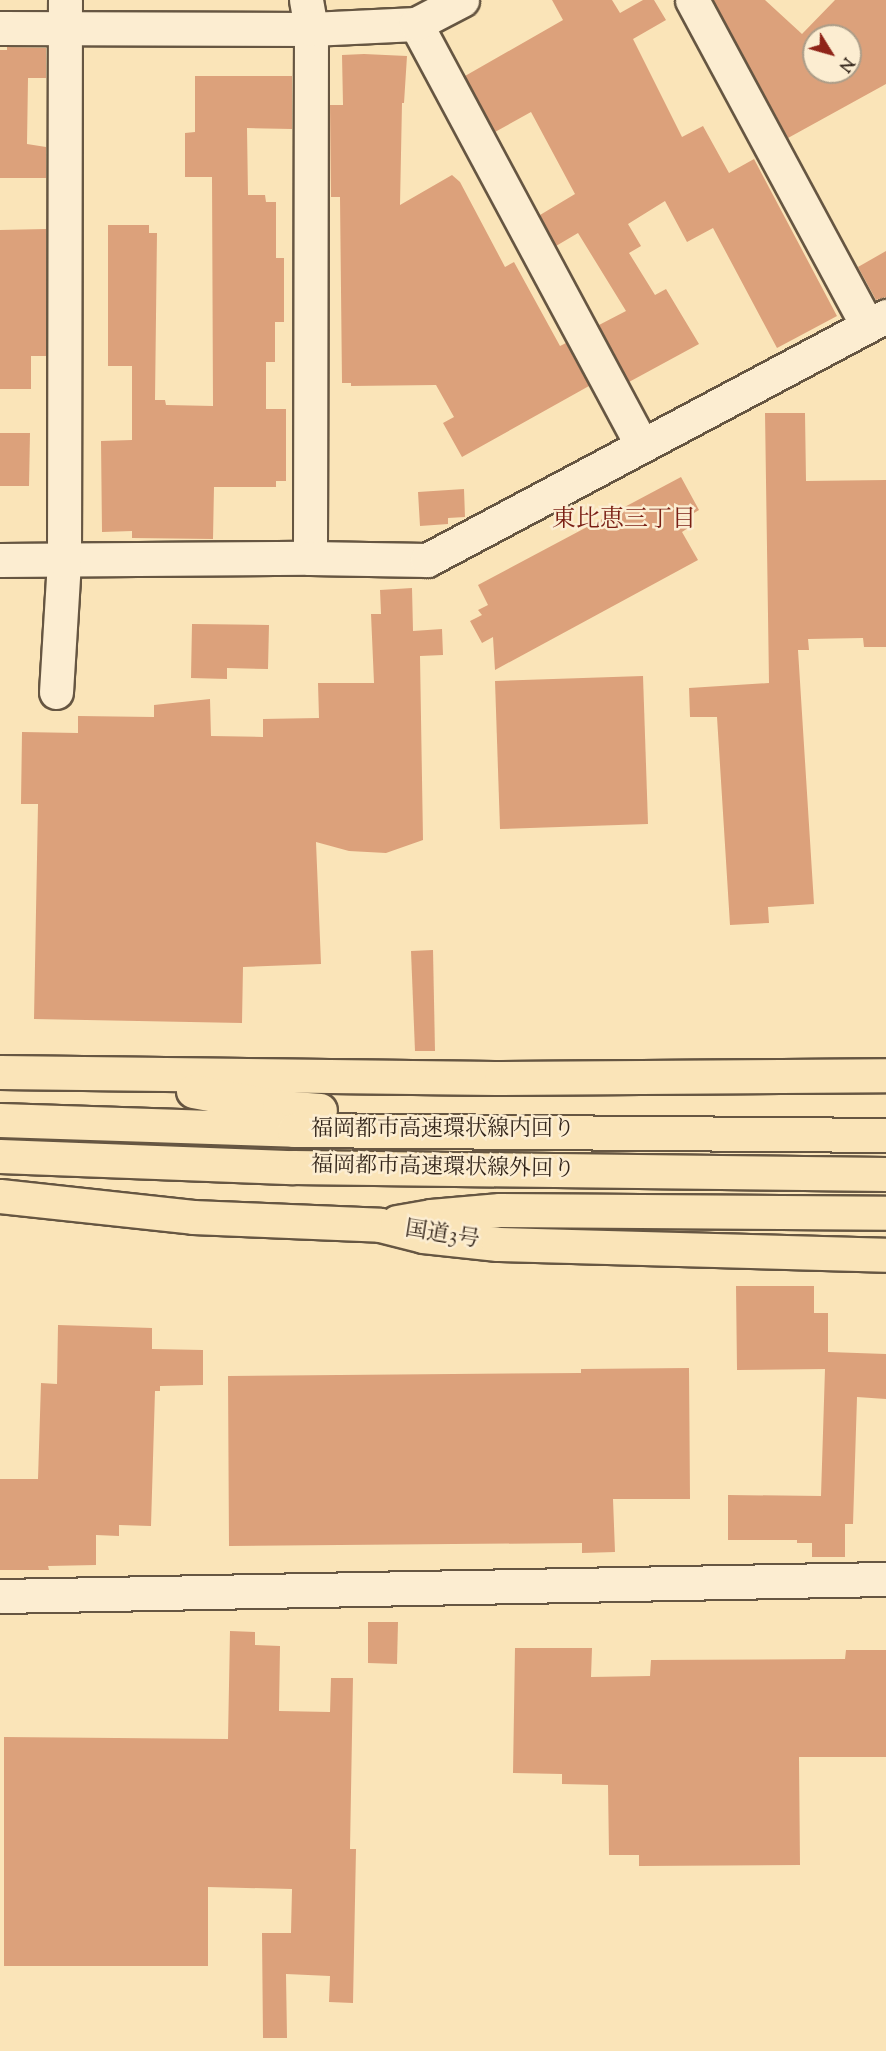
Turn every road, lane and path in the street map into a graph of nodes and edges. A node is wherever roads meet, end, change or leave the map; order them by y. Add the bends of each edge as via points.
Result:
1 (462, 0) edge
2 (692, 0) edge
3 (65, 14) edge
4 (308, 15) edge
5 (416, 24) junction
6 (0, 28) edge
7 (877, 321) edge
8 (641, 444) junction
9 (310, 558) junction
10 (0, 560) edge
11 (64, 560) junction
12 (56, 692) dead end
13 (0, 1072) edge
14 (106, 1075) junction
15 (886, 1075) edge
16 (886, 1113) edge
17 (0, 1119) edge
18 (886, 1135) edge
19 (0, 1156) edge
20 (886, 1174) edge
21 (0, 1196) edge
22 (886, 1213) edge
23 (380, 1225) junction
24 (886, 1255) edge
25 (886, 1580) edge
26 (0, 1596) edge

1 - 5 street
2 - 7 street
3 - 4 street
3 - 6 street
3 - 11 street
4 - 5 street
4 - 9 street
5 - 8 street
7 - 8 street
8 - 9 street via 427,560
9 - 11 street
10 - 11 street
11 - 12 street
13 - 14 highway
14 - 15 highway
14 - 16 highway via 279,1107 355,1113
17 - 18 highway, 福岡都市高速環状線内回り via 294,1130
19 - 20 highway, 福岡都市高速環状線外回り via 292,1167
21 - 23 highway, 国道3号 via 192,1217
22 - 23 highway via 500,1210
23 - 24 highway, 国道3号 via 423,1236 498,1244
25 - 26 street

